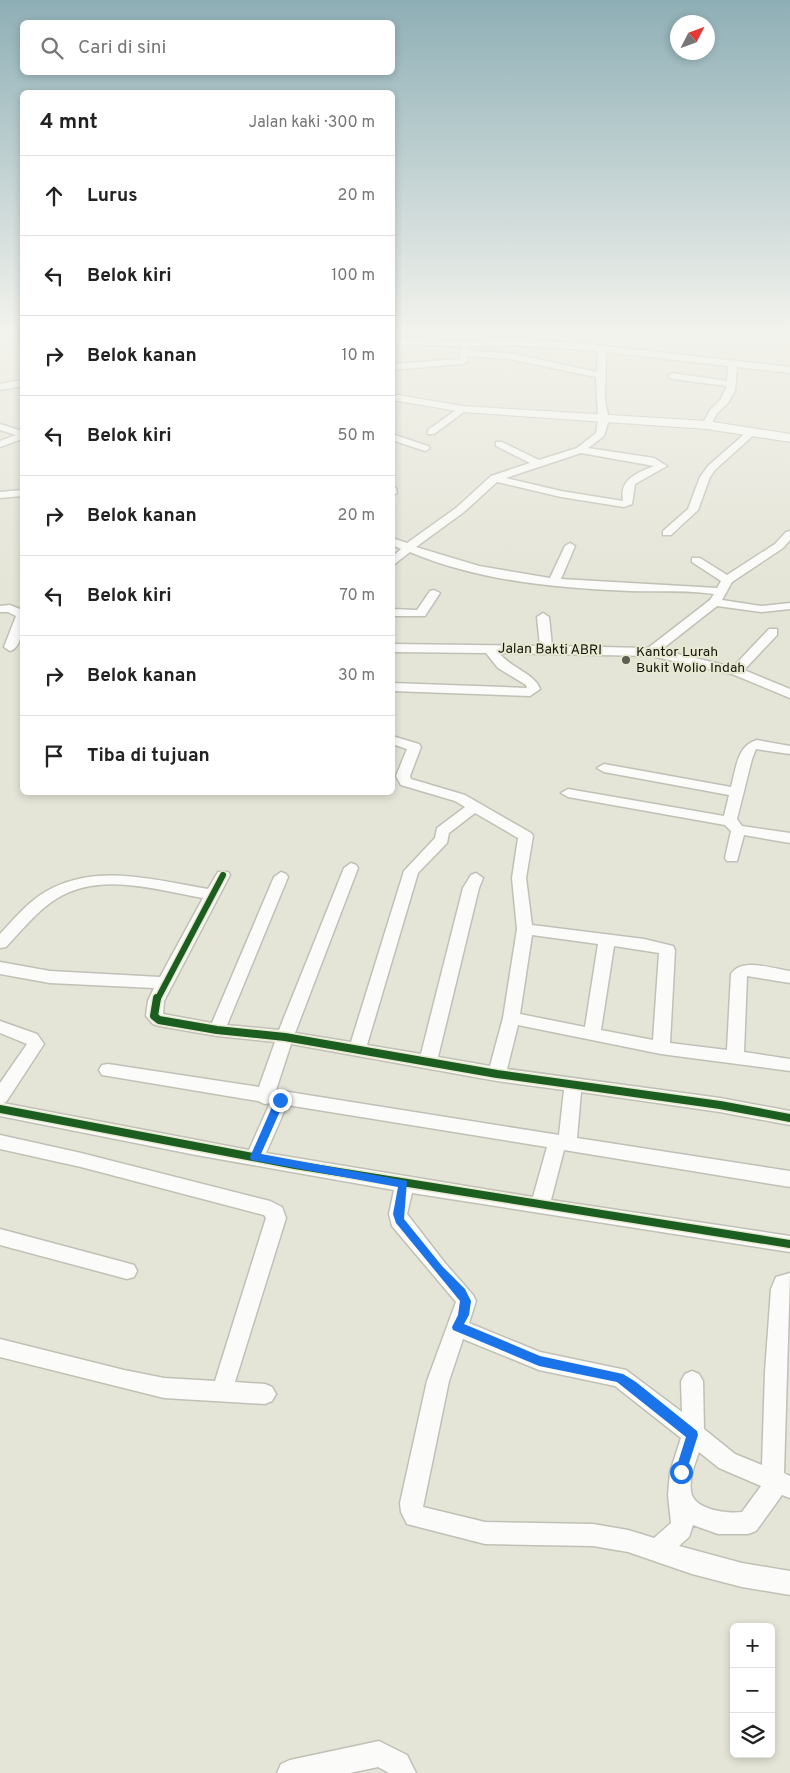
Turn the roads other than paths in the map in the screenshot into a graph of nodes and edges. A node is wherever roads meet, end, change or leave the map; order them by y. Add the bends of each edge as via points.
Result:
1 (454, 416) edge
2 (558, 416) edge
3 (603, 416) edge
4 (711, 416) edge
5 (604, 419) junction
6 (707, 426) junction
7 (0, 427) edge
8 (431, 432) dead end
9 (752, 432) junction
10 (20, 434) edge
11 (20, 436) edge
12 (790, 438) edge
13 (395, 440) edge
14 (0, 444) edge
15 (499, 444) dead end
16 (425, 448) dead end
17 (580, 450) junction
18 (540, 464) junction
19 (495, 478) junction
20 (20, 493) edge
21 (0, 495) edge
22 (667, 533) dead end
23 (790, 534) edge
24 (395, 542) edge
25 (570, 546) dead end
26 (408, 548) junction
27 (696, 560) dead end
28 (395, 561) edge
29 (727, 580) junction
30 (554, 582) junction
31 (434, 593) dead end
32 (718, 597) junction
33 (790, 606) edge
34 (0, 609) edge
35 (395, 612) edge
36 (20, 614) edge
37 (543, 617) dead end
38 (20, 621) edge
39 (773, 632) dead end
40 (11, 647) edge
41 (395, 648) edge
42 (490, 649) junction
43 (546, 650) junction
44 (651, 652) junction
45 (736, 671) junction
46 (395, 687) edge
47 (790, 694) edge
48 (395, 741) edge
49 (790, 750) edge
50 (604, 768) dead end
51 (737, 792) junction
52 (568, 793) dead end
53 (474, 807) junction
54 (734, 826) junction
55 (790, 838) edge
56 (732, 858) dead end
57 (351, 868) dead end
58 (224, 875) dead end
59 (281, 877) dead end
60 (476, 878) dead end
61 (213, 895) junction
62 (525, 929) junction
63 (607, 939) junction
64 (0, 943) edge
65 (0, 968) edge
66 (790, 977) edge
67 (165, 983) junction
68 (511, 1018) junction
69 (0, 1027) edge
70 (217, 1030) junction
71 (592, 1034) junction
72 (285, 1037) junction
73 (662, 1048) junction
74 (357, 1049) junction
75 (735, 1057) junction
76 (428, 1062) junction
77 (790, 1065) edge
78 (108, 1070) dead end
79 (496, 1074) junction
80 (573, 1085) junction
81 (0, 1097) edge
82 (273, 1098) junction
83 (0, 1109) edge
84 (790, 1118) edge
85 (0, 1142) edge
86 (562, 1144) junction
87 (255, 1157) junction
88 (790, 1179) edge
89 (404, 1184) junction
90 (540, 1205) junction
91 (0, 1237) edge
92 (790, 1244) edge
93 (127, 1271) dead end
94 (790, 1282) edge
95 (457, 1327) junction
96 (0, 1348) edge
97 (692, 1381) dead end
98 (222, 1392) junction
99 (265, 1394) dead end
100 (693, 1435) junction
101 (781, 1483) edge
102 (679, 1495) junction
103 (658, 1550) junction
104 (790, 1583) edge
105 (290, 1773) edge
106 (403, 1773) edge

1 - 8 street
2 - 5 main road
3 - 5 street
4 - 6 street
5 - 6 main road
5 - 17 street via 601,434
6 - 9 main road
7 - 10 street
9 - 12 main road
9 - 22 street via 717,461 701,486 700,498 694,509
11 - 14 street
13 - 16 street
15 - 18 street
17 - 18 street
17 - 19 street via 654,461 662,466 629,482 626,490 628,502 624,504 561,494
18 - 19 street
19 - 26 street via 460,510
20 - 21 street
23 - 29 street via 778,546
24 - 26 street
25 - 30 street
26 - 28 street
26 - 30 street via 492,572
27 - 29 street
29 - 32 street
30 - 32 street via 630,588 698,588
31 - 35 street via 421,614
32 - 33 street via 761,609
32 - 44 street
34 - 36 street via 10,608
37 - 43 street
38 - 40 street
39 - 45 street
41 - 42 street, Jalan Bakti ABRI
42 - 43 street, Jalan Bakti ABRI
42 - 46 street via 502,665 532,683 534,689 520,693
43 - 44 street, Jalan Bakti ABRI
44 - 45 street, Jalan Bakti ABRI
45 - 47 street, Jalan Bakti ABRI
48 - 53 street via 414,747 403,776 406,782 455,796
49 - 51 street via 753,744 745,759
50 - 51 street
51 - 54 street
52 - 54 street
53 - 62 street via 526,836 519,878
53 - 74 street via 442,831 442,840 427,851 411,871
54 - 55 street
54 - 56 street
57 - 72 street
58 - 61 street
59 - 70 street
60 - 76 street
61 - 64 street via 95,880 50,896
61 - 67 street
62 - 63 street
62 - 68 street
63 - 71 street
63 - 73 street via 667,950
65 - 67 street via 50,978
66 - 75 street via 744,970 739,974
67 - 70 street via 156,1001 154,1016 158,1020
68 - 71 street
68 - 79 street
69 - 81 street via 31,1038 36,1044
70 - 72 street
71 - 73 street
72 - 74 street
72 - 82 street
73 - 75 street
74 - 76 street
75 - 77 street
76 - 79 street
78 - 82 street
79 - 80 street
80 - 84 street
80 - 86 street
82 - 86 street
82 - 87 street
83 - 87 street via 133,1137
85 - 98 street via 81,1160 270,1209 275,1213
86 - 88 street
86 - 90 street
87 - 89 street
89 - 90 street
89 - 95 street via 399,1220 466,1301
90 - 92 street
91 - 93 street
94 - 101 street via 783,1283 781,1288
95 - 100 street via 539,1361 619,1377
95 - 103 street via 438,1381 412,1503 415,1516 485,1532 592,1535
96 - 98 street via 164,1388
97 - 100 street
98 - 99 street
100 - 101 street via 727,1461
100 - 102 street via 681,1472
101 - 102 street via 748,1523 734,1525 698,1517 684,1505
102 - 103 street via 683,1519 681,1529
103 - 104 street via 742,1575
105 - 106 street via 379,1754 398,1764

